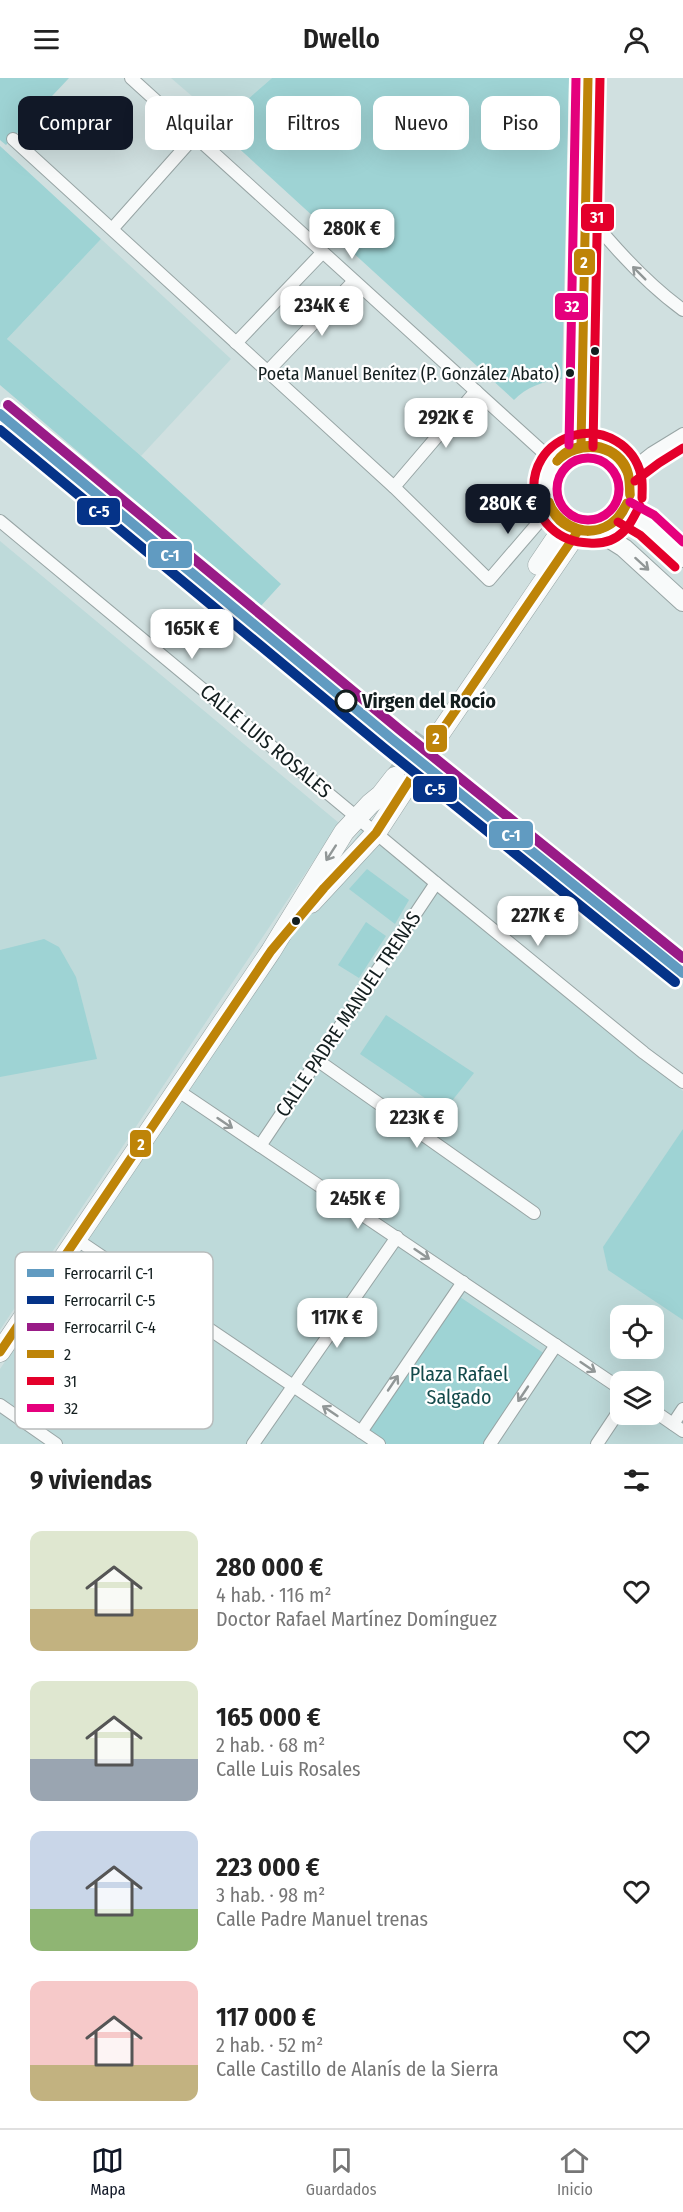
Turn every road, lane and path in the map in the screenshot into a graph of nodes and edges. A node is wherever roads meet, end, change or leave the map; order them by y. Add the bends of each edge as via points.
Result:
1 (131, 78) edge
2 (588, 78) edge
3 (150, 96) edge
4 (13, 139) dead end
5 (182, 150) edge
6 (208, 150) edge
7 (587, 214) junction
8 (113, 228) junction
9 (322, 253) junction
10 (354, 281) junction
11 (683, 310) edge
12 (236, 343) junction
13 (268, 371) junction
14 (476, 391) junction
15 (683, 434) edge
16 (581, 446) junction
17 (554, 462) junction
18 (628, 472) junction
19 (394, 487) junction
20 (550, 509) junction
21 (624, 512) junction
22 (0, 521) edge
23 (580, 529) junction
24 (683, 558) edge
25 (683, 602) edge
26 (430, 737) tunnel mouth
27 (400, 782) tunnel mouth
28 (366, 825) junction
29 (436, 883) junction
30 (317, 1060) junction
31 (683, 1082) edge
32 (177, 1090) junction
33 (260, 1146) junction
34 (534, 1213) dead end
35 (397, 1237) junction
36 (76, 1239) junction
37 (67, 1252) edge
38 (95, 1252) edge
39 (463, 1282) junction
40 (15, 1330) edge
41 (213, 1331) edge
42 (556, 1345) junction
43 (0, 1352) edge
44 (610, 1382) edge
45 (294, 1386) junction
46 (0, 1405) edge
47 (683, 1409) edge
48 (15, 1415) edge
49 (664, 1418) edge
50 (610, 1424) edge
51 (678, 1428) edge
52 (34, 1429) edge
53 (360, 1432) junction
54 (56, 1444) edge
55 (253, 1444) edge
56 (379, 1444) edge
57 (490, 1444) edge
58 (597, 1444) edge

1 - 3 street
2 - 7 main road
4 - 8 street
5 - 8 street
6 - 9 street
11 -> 7 street via 657,291
7 - 16 main road
8 - 12 street
9 - 10 street
9 - 12 street
10 - 13 street
10 - 14 street
12 - 13 street
13 - 19 street
14 - 17 street
14 - 19 street
15 - 18 street
16 - 17 main road
16 - 18 main road via 604,448
17 - 20 main road via 545,485
18 - 21 main road via 630,500
19 - 20 street via 489,580
20 - 23 main road
21 - 23 main road via 607,527
21 - 24 street via 647,525
22 - 28 street, CALLE LUIS ROSALES
23 -> 25 street via 624,548
23 - 26 main road
27 - 28 main road
28 - 29 street, CALLE LUIS ROSALES
28 - 32 main road via 324,888 271,951
29 - 30 street, CALLE PADRE MANUEL TRENAS
29 - 31 street, CALLE LUIS ROSALES
30 - 33 street, CALLE PADRE MANUEL TRENAS
30 - 34 street, CALLE PADRE MANUEL TRENAS
32 -> 33 street
32 - 36 main road
33 - 35 street
35 -> 39 street
35 - 45 street
36 - 37 main road
36 - 38 street
39 - 42 street
53 -> 39 street
40 - 43 main road
41 - 45 street
42 -> 44 street
42 -> 57 street
53 -> 45 street
45 - 55 street
46 - 48 street
47 - 51 street
49 - 51 street
50 - 58 street
52 - 54 street
53 - 56 street

